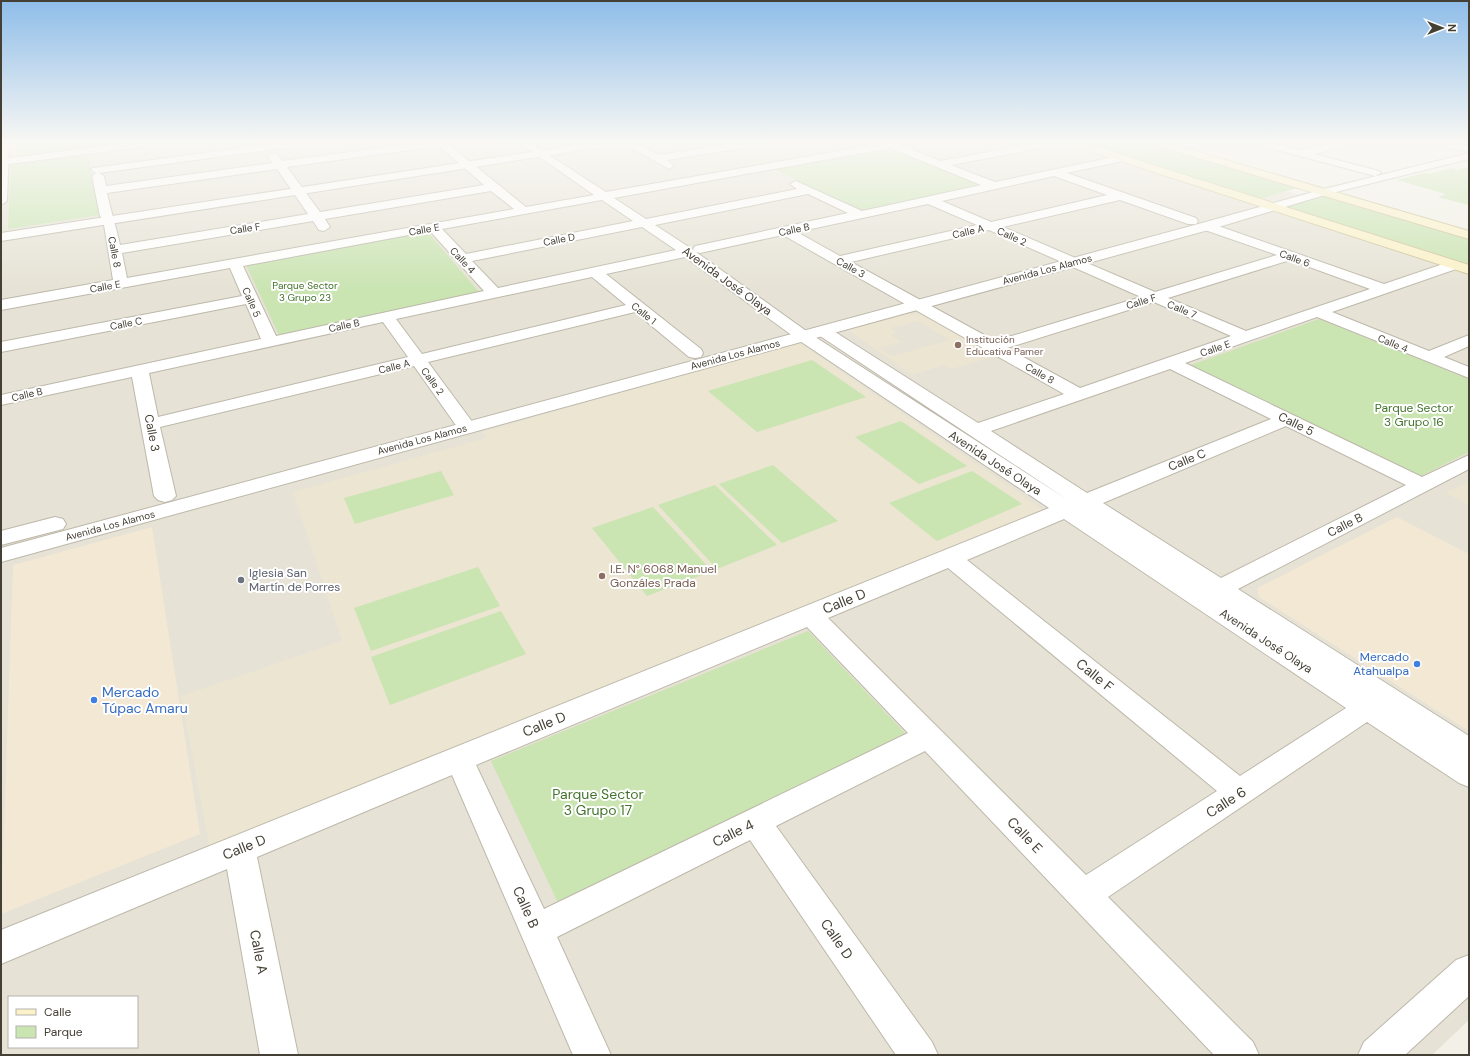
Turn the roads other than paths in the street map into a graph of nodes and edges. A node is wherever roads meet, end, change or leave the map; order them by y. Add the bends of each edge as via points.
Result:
1 (102, 193) edge
2 (270, 193) edge
3 (301, 193) edge
4 (455, 193) edge
5 (502, 193) edge
6 (600, 193) edge
7 (621, 193) edge
8 (793, 193) edge
9 (817, 193) edge
10 (961, 193) edge
11 (1112, 193) edge
12 (1234, 193) edge
13 (1303, 193) edge
14 (1310, 193) edge
15 (1330, 193) edge
16 (617, 194) junction
17 (604, 196) junction
18 (1120, 196) junction
19 (930, 200) junction
20 (1261, 202) junction
21 (1274, 206) junction
22 (524, 211) junction
23 (861, 215) junction
24 (316, 216) junction
25 (108, 218) junction
26 (650, 221) junction
27 (1192, 221) junction
28 (990, 226) junction
29 (1207, 226) junction
30 (433, 227) junction
31 (785, 231) junction
32 (1, 232) edge
33 (1469, 235) edge
34 (1, 237) edge
35 (336, 245) junction
36 (115, 250) junction
37 (693, 250) junction
38 (1059, 256) junction
39 (1289, 256) junction
40 (462, 259) junction
41 (838, 261) junction
42 (1073, 262) junction
43 (235, 263) junction
44 (1461, 267) edge
45 (595, 272) junction
46 (121, 284) junction
47 (1384, 289) junction
48 (764, 292) dead end
49 (494, 293) junction
50 (1154, 297) junction
51 (251, 299) junction
52 (910, 300) junction
53 (1, 305) edge
54 (637, 307) junction
55 (1317, 312) junction
56 (386, 316) junction
57 (806, 329) junction
58 (1246, 337) junction
59 (1469, 340) edge
60 (270, 341) junction
61 (1, 347) edge
62 (993, 347) junction
63 (695, 353) junction
64 (1429, 357) junction
65 (418, 360) junction
66 (1171, 363) junction
67 (139, 369) junction
68 (1469, 373) edge
69 (1079, 395) junction
70 (1, 400) edge
71 (1287, 419) junction
72 (463, 422) junction
73 (151, 424) junction
74 (976, 430) junction
75 (1469, 461) edge
76 (1422, 485) junction
77 (165, 496) junction
78 (1077, 506) junction
79 (1, 538) edge
80 (1, 555) edge
81 (950, 558) junction
82 (1220, 589) junction
83 (810, 615) junction
84 (1367, 708) junction
85 (929, 736) junction
86 (1469, 751) edge
87 (459, 759) junction
88 (1469, 776) edge
89 (1240, 793) junction
90 (755, 822) junction
91 (239, 849) junction
92 (1084, 895) junction
93 (536, 930) junction
94 (1, 947) edge
95 (1469, 972) edge
96 (279, 1055) edge
97 (592, 1055) edge
98 (919, 1055) edge
99 (1240, 1055) edge
100 (1377, 1055) edge

1 - 25 street, Calle 8
2 - 25 street
3 - 24 street
4 - 24 street, Calle F
5 - 22 street
6 - 17 street, Avenida José Olaya
7 - 16 street, Calle E
8 - 26 street
9 - 23 street
10 - 19 street, Calle B
11 - 18 street
12 - 20 main road
13 - 20 street, Avenida Los Alamos
14 - 21 street, Avenida Los Alamos
15 - 33 main road
16 - 17 street, Calle E
16 - 26 street, Avenida José Olaya
17 - 22 street, Calle E
17 - 26 street, Avenida José Olaya
18 - 27 street
18 - 28 street, Calle A
19 - 23 street, Calle B
19 - 28 street, Calle 2
20 - 21 main road
20 - 27 street, Avenida Los Alamos
21 - 29 street, Avenida Los Alamos
21 - 44 main road
22 - 30 street, Calle E
23 - 31 street, Calle B
24 - 35 street
24 - 36 street, Calle F
25 - 32 street
25 - 34 street
25 - 36 street, Calle 8
26 - 37 street, Avenida José Olaya
26 - 40 street, Calle D
27 - 38 street, Avenida Los Alamos
28 - 38 street, Calle 2
28 - 41 street, Calle A
29 - 39 street, Calle 6
29 - 42 street, Avenida Los Alamos
30 - 35 street, Calle E
30 - 40 street, Calle 4
31 - 37 street, Calle B
31 - 41 street, Calle 3
35 - 43 street, Calle E
36 - 46 street, Calle 8
37 - 45 street, Calle B
37 - 48 street, Avenida José Olaya
37 - 57 street, Avenida José Olaya
38 - 42 street, Calle 2
38 - 52 street, Avenida Los Alamos
39 - 47 street, Calle 6
39 - 50 street, Calle F
40 - 49 street, Calle 4
41 - 52 street, Calle 3
42 - 50 street, Calle 7
42 - 52 street, Avenida Los Alamos
43 - 46 street, Calle E
43 - 51 street, Calle 5
44 - 47 street, Calle E
45 - 49 street, Calle B
45 - 54 street, Calle 1
46 - 53 street, Calle E
47 - 55 street, Calle E
49 - 56 street, Calle B
50 - 58 street, Calle 7
50 - 62 street, Calle F
51 - 60 street, Calle 5
51 - 61 street, Calle C
52 - 57 street, Avenida Los Alamos
52 - 62 street, Calle 8
54 - 63 street, Calle 1
54 - 65 street, Calle A
55 - 58 street, Calle E
55 - 64 street, Calle 4
56 - 60 street, Calle B
56 - 65 street, Calle 2
57 - 63 street, Avenida Los Alamos
57 - 72 street, Avenida Los Alamos
57 - 74 street, Avenida José Olaya
57 - 78 street, Avenida José Olaya
58 - 66 street, Calle E
59 - 64 street
60 - 67 street, Calle B
62 - 69 street, Calle 8
63 - 72 street, Avenida Los Alamos
64 - 68 street, Calle 4
65 - 72 street, Calle 2
65 - 73 street, Calle A
66 - 69 street, Calle E
66 - 71 street, Calle 5
67 - 70 street, Calle B
67 - 73 street, Calle 3
69 - 74 street, Calle E
71 - 76 street, Calle 5
71 - 78 street, Calle C
72 - 77 street, Avenida Los Alamos
72 - 80 street, Avenida Los Alamos
73 - 77 street, Calle 3
74 - 78 street, Avenida José Olaya
75 - 76 street, Calle B
76 - 82 street, Calle B
77 - 79 street, Avenida Los Alamos
78 - 81 street, Calle D
78 - 82 street, Avenida José Olaya
78 - 84 street, Avenida José Olaya
81 - 83 street, Calle D
81 - 89 street, Calle F
82 - 86 street, Avenida José Olaya
83 - 85 street, Calle E
83 - 87 street, Calle D
84 - 88 street, Avenida José Olaya
84 - 89 street, Calle 6
85 - 90 street, Calle 4
85 - 92 street, Calle E
87 - 91 street, Calle D
87 - 93 street, Calle B
89 - 92 street, Calle 6
90 - 93 street, Calle 4
90 - 98 street, Calle D
91 - 94 street, Calle D
91 - 96 street, Calle A
92 - 99 street, Calle E
93 - 97 street, Calle B
95 - 100 street

